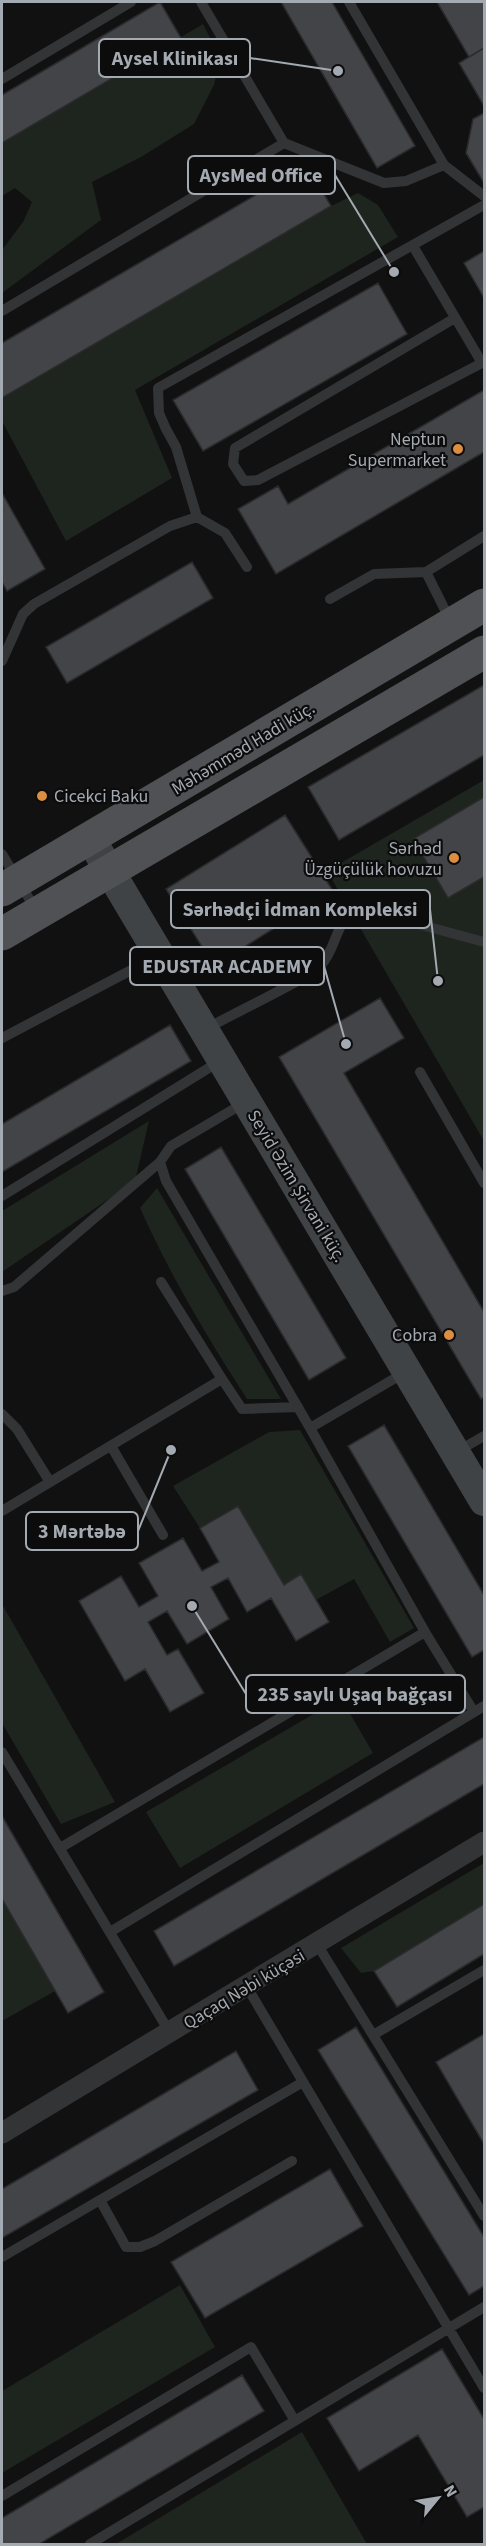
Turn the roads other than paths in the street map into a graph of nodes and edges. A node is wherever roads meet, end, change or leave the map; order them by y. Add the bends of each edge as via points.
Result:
1 (131, 2) edge
2 (201, 2) edge
3 (349, 2) edge
4 (2, 79) edge
5 (284, 142) junction
6 (444, 165) junction
7 (484, 196) edge
8 (484, 205) edge
9 (413, 246) junction
10 (2, 311) edge
11 (455, 318) junction
12 (483, 362) edge
13 (197, 518) junction
14 (484, 536) edge
15 (247, 567) dead end
16 (426, 572) junction
17 (330, 599) dead end
18 (484, 605) edge
19 (452, 624) junction
20 (484, 652) edge
21 (2, 661) edge
22 (484, 665) edge
23 (417, 693) junction
24 (90, 838) junction
25 (109, 872) junction
26 (7, 875) edge
27 (38, 912) junction
28 (2, 934) edge
29 (484, 942) edge
30 (160, 956) junction
31 (204, 1030) junction
32 (2, 1038) edge
33 (222, 1059) junction
34 (420, 1072) dead end
35 (247, 1102) junction
36 (160, 1162) junction
37 (484, 1183) edge
38 (2, 1196) edge
39 (160, 1282) dead end
40 (2, 1291) edge
41 (407, 1371) junction
42 (222, 1379) junction
43 (298, 1407) junction
44 (2, 1414) edge
45 (310, 1428) junction
46 (484, 1436) edge
47 (111, 1446) junction
48 (455, 1453) junction
49 (50, 1482) junction
50 (484, 1501) edge
51 (2, 1511) edge
52 (163, 1535) dead end
53 (425, 1632) junction
54 (484, 1706) edge
55 (474, 1712) junction
56 (2, 1752) edge
57 (484, 1842) edge
58 (60, 1848) junction
59 (110, 1932) junction
60 (317, 1944) junction
61 (484, 1970) edge
62 (247, 1987) junction
63 (170, 2033) junction
64 (373, 2035) junction
65 (303, 2082) junction
66 (2, 2133) edge
67 (292, 2161) dead end
68 (100, 2200) junction
69 (484, 2216) edge
70 (2, 2257) edge
71 (484, 2307) edge
72 (450, 2329) junction
73 (484, 2388) edge
74 (295, 2421) junction
75 (2, 2496) edge
76 (90, 2544) edge

1 - 4 lane
2 - 5 lane
3 - 6 lane
5 - 6 lane via 384,183 406,181
5 - 10 lane
6 - 7 lane
8 - 9 lane
9 - 11 lane
9 - 13 lane via 158,388 159,412 176,447
11 - 12 lane
11 - 12 lane via 235,448 233,464 244,481 258,480
13 - 15 lane via 225,533
13 - 21 lane via 170,526 34,604 23,614
14 - 16 lane
16 - 17 lane via 374,574
16 - 19 lane
18 - 19 main road, Məhəmməd Hadi küç.
19 - 24 main road, Məhəmməd Hadi küç.
20 - 23 main road
22 - 23 main road
23 - 25 main road
24 - 25 main road, Seyid Əzim Şirvani küç.
24 - 26 main road, Məhəmməd Hadi küç.
25 - 27 main road
25 - 30 main road, Seyid Əzim Şirvani küç.
26 - 27 lane
27 - 28 main road
29 - 31 lane via 363,909 352,911 343,919 337,939 320,965 300,980
30 - 31 main road, Seyid Əzim Şirvani küç.
30 - 32 lane
31 - 33 main road, Seyid Əzim Şirvani küç.
33 - 35 main road, Seyid Əzim Şirvani küç.
33 - 38 lane
34 - 37 lane
35 - 36 lane via 171,1146
35 - 41 main road, Seyid Əzim Şirvani küç.
36 - 40 lane via 14,1287
36 - 43 lane via 166,1181
39 - 42 lane
41 - 45 lane
41 - 48 main road, Seyid Əzim Şirvani küç.
42 - 43 lane via 242,1408
42 - 47 lane
43 - 45 lane
44 - 49 lane via 17,1429
45 - 53 lane
46 - 48 lane
47 - 49 lane
47 - 52 lane
48 - 50 main road, Seyid Əzim Şirvani küç.
49 - 51 lane
53 - 55 lane
53 - 58 lane
54 - 55 lane
55 - 59 lane
56 - 58 lane
57 - 60 street, Qaçaq Nəbi küçəsi
58 - 59 lane
59 - 63 lane
60 - 62 street, Qaçaq Nəbi küçəsi
60 - 64 lane
61 - 64 lane
62 - 63 street, Qaçaq Nəbi küçəsi
62 - 65 lane
63 - 66 street, Qaçaq Nəbi küçəsi
64 - 69 lane
65 - 68 lane
65 - 72 lane
67 - 68 lane via 140,2247 126,2247
68 - 70 lane
71 - 72 lane
72 - 73 lane
72 - 74 lane
74 - 75 lane via 251,2347
74 - 76 lane

